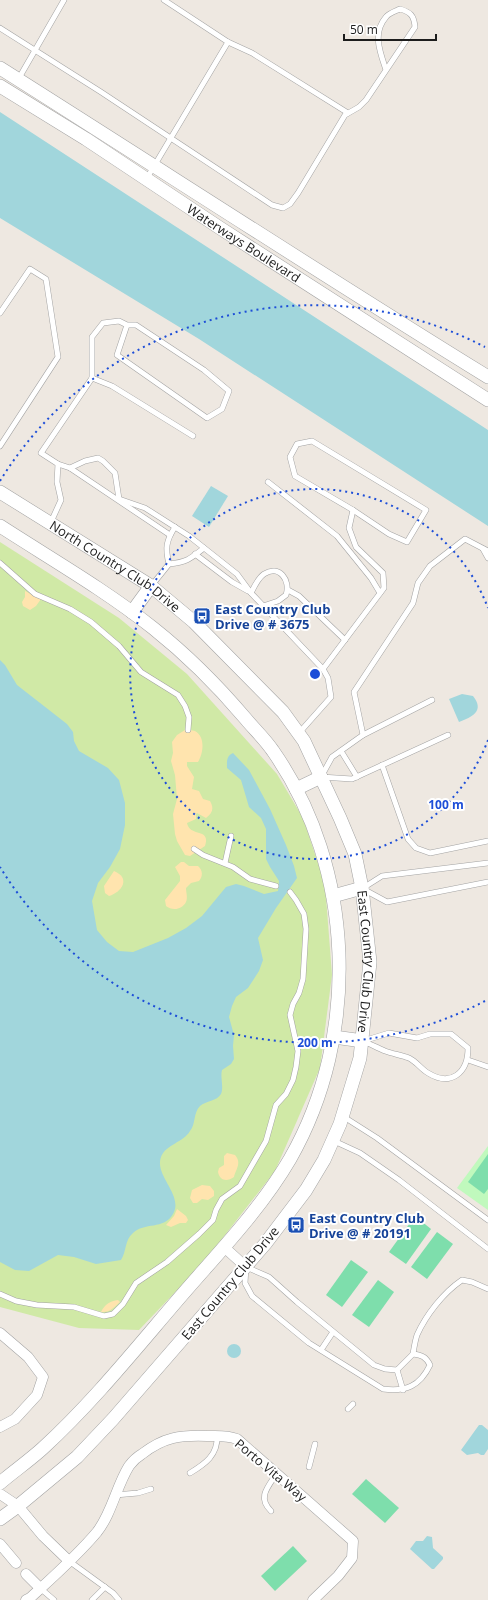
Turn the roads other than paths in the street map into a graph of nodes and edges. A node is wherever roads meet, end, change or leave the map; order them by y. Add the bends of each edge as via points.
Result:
1 (64, 0) edge
2 (164, 0) edge
3 (0, 28) edge
4 (228, 42) junction
5 (34, 50) junction
6 (0, 68) edge
7 (386, 70) junction
8 (18, 79) junction
9 (0, 86) edge
10 (348, 113) junction
11 (171, 137) junction
12 (155, 165) junction
13 (146, 179) junction
14 (0, 313) edge
15 (127, 325) junction
16 (488, 377) edge
17 (92, 378) junction
18 (488, 400) edge
19 (192, 436) dead end
20 (0, 446) edge
21 (58, 464) junction
22 (70, 468) junction
23 (268, 482) dead end
24 (0, 492) edge
25 (119, 500) junction
26 (354, 510) junction
27 (50, 523) junction
28 (0, 526) edge
29 (175, 527) junction
30 (170, 535) junction
31 (204, 548) junction
32 (482, 548) junction
33 (488, 551) edge
34 (196, 554) junction
35 (488, 558) edge
36 (0, 564) edge
37 (169, 564) junction
38 (152, 586) junction
39 (288, 590) junction
40 (251, 593) junction
41 (380, 593) junction
42 (263, 606) junction
43 (132, 612) junction
44 (345, 640) junction
45 (323, 669) junction
46 (432, 700) dead end
47 (188, 730) dead end
48 (299, 734) junction
49 (363, 735) junction
50 (448, 735) dead end
51 (341, 750) junction
52 (382, 765) junction
53 (357, 776) junction
54 (323, 780) junction
55 (296, 789) junction
56 (231, 836) dead end
57 (488, 842) edge
58 (194, 849) dead end
59 (224, 863) junction
60 (488, 863) edge
61 (488, 882) edge
62 (276, 886) dead end
63 (362, 888) junction
64 (290, 892) dead end
65 (333, 896) junction
66 (334, 1037) junction
67 (363, 1041) junction
68 (468, 1060) junction
69 (488, 1067) edge
70 (342, 1117) junction
71 (333, 1140) junction
72 (488, 1220) edge
73 (224, 1247) junction
74 (488, 1249) edge
75 (246, 1267) junction
76 (488, 1289) edge
77 (0, 1294) edge
78 (333, 1332) junction
79 (0, 1333) edge
80 (321, 1350) junction
81 (413, 1354) junction
82 (397, 1370) junction
83 (403, 1390) junction
84 (353, 1404) dead end
85 (348, 1409) dead end
86 (0, 1427) edge
87 (218, 1436) junction
88 (315, 1444) dead end
89 (309, 1467) dead end
90 (190, 1473) dead end
91 (277, 1473) junction
92 (0, 1482) edge
93 (151, 1489) dead end
94 (0, 1494) edge
95 (115, 1495) junction
96 (18, 1506) junction
97 (271, 1511) dead end
98 (0, 1519) edge
99 (0, 1544) edge
100 (69, 1561) junction
101 (16, 1563) dead end
102 (26, 1574) dead end
103 (105, 1587) junction
104 (40, 1588) junction
105 (26, 1600) edge
106 (54, 1600) edge
107 (92, 1600) edge
108 (119, 1600) edge
109 (314, 1600) edge

1 - 5 lane
2 - 4 lane
3 - 5 lane
4 - 10 lane via 252,53
4 - 11 lane
5 - 8 lane
5 - 11 lane
6 - 8 street, Waterways Boulevard
7 - 7 lane via 415,27 414,17 400,9 386,16 378,31 378,47
7 - 10 lane via 366,100
8 - 12 street, Waterways Boulevard
9 - 13 street, Waterways Boulevard
10 - 11 lane via 298,193 290,204 283,208 272,205
11 - 12 lane
12 - 13 lane
12 - 16 street, Waterways Boulevard
13 - 18 street, Waterways Boulevard
14 - 20 lane via 30,269 46,279 58,357
15 - 15 lane via 117,355 207,418 222,409 229,391 204,370 136,325
15 - 17 lane via 119,321 103,323 92,337
17 - 19 lane via 112,386
17 - 21 lane via 41,454
21 - 22 lane
21 - 27 lane via 61,500
22 - 25 lane
22 - 25 lane via 98,458 103,461 115,473
23 - 41 lane via 337,536
24 - 27 street, North Country Club Drive
25 - 29 lane via 145,508
25 - 30 lane
26 - 26 lane via 389,534 407,542 426,510 312,441 296,444 290,457 295,476
26 - 41 lane via 350,528 356,547 383,573 384,588
27 - 38 street, North Country Club Drive
28 - 43 street, North Country Club Drive
29 - 30 lane
29 - 31 lane
30 - 37 lane via 165,550
31 - 34 lane
31 - 40 lane via 237,574
32 - 33 lane
32 - 35 lane
32 - 49 lane via 465,539 430,566 418,583 413,603 354,692
34 - 37 lane via 182,563
34 - 40 lane via 232,582
36 - 47 lane via 35,594 70,609 91,622 119,646 141,672 178,695 186,706 189,717
37 - 38 lane
38 - 43 street
38 - 48 street, North Country Club Drive via 194,622 230,658 283,712
39 - 40 lane via 283,575 269,571 261,576
39 - 42 lane via 282,599
39 - 44 lane via 299,596
40 - 42 lane
41 - 44 lane
42 - 45 lane
43 - 55 street, North Country Club Drive via 214,682 272,750
44 - 45 lane
45 - 48 lane via 328,678 331,698
46 - 49 lane
48 - 54 street, North Country Club Drive
49 - 51 lane
50 - 52 lane
51 - 53 lane
51 - 54 lane via 332,757
52 - 53 lane
52 - 57 lane via 408,839 416,848 430,853
53 - 54 lane via 352,779
54 - 55 street
54 - 63 street, East Country Club Drive via 355,854
55 - 65 street, East Country Club Drive via 321,848
56 - 59 lane
58 - 59 lane
59 - 62 lane via 250,879
60 - 63 lane via 382,876
61 - 63 lane via 387,902
63 - 65 street
63 - 67 street, East Country Club Drive via 370,962
64 - 77 lane via 304,914 306,929 302,979 290,1015 298,1051 296,1067 286,1094 276,1105 266,1142 240,1186 222,1199 212,1220 199,1234 167,1262 136,1283 124,1304 113,1314 104,1316 74,1307 37,1305 16,1301
65 - 66 street, East Country Club Drive via 339,947
66 - 67 street
66 - 73 street, East Country Club Drive via 314,1109 290,1159 250,1217
67 - 68 lane via 410,1059 428,1073 439,1077 451,1079 460,1074
67 - 68 lane via 389,1033 417,1038 430,1034 451,1034 468,1048
67 - 70 street, East Country Club Drive
68 - 69 lane
70 - 71 street, East Country Club Drive
70 - 72 lane via 377,1138
71 - 74 lane via 360,1153
71 - 75 street, East Country Club Drive via 306,1190
73 - 75 street
73 - 92 street, East Country Club Drive via 84,1406 42,1449
75 - 78 lane via 269,1277
75 - 80 lane via 245,1283 252,1296
75 - 96 street, East Country Club Drive via 113,1419 76,1457
76 - 81 lane via 462,1280 452,1287 426,1318 416,1336
78 - 80 lane
78 - 82 lane via 374,1365
79 - 86 street via 28,1357 43,1377 37,1395 15,1419
80 - 83 lane via 383,1389
81 - 82 lane
81 - 83 lane via 427,1358 430,1365 418,1383
82 - 83 lane
84 - 85 lane
87 - 90 lane via 216,1450 209,1460
87 - 91 street, Porto Vita Way via 237,1439
87 - 95 street, Porto Vita Way via 166,1439 151,1447 130,1465
88 - 89 lane
91 - 97 lane via 264,1498 265,1505
91 - 109 street, Porto Vita Way via 353,1541 352,1558
93 - 95 lane
94 - 96 street
95 - 100 street, Porto Vita Way via 111,1508 97,1532
96 - 98 street, East Country Club Drive
96 - 100 street via 43,1536
99 - 101 street
100 - 103 lane
100 - 104 street, Porto Vita Way
102 - 104 street
103 - 107 lane
103 - 108 lane
104 - 105 street, Porto Vita Way
104 - 106 lane

